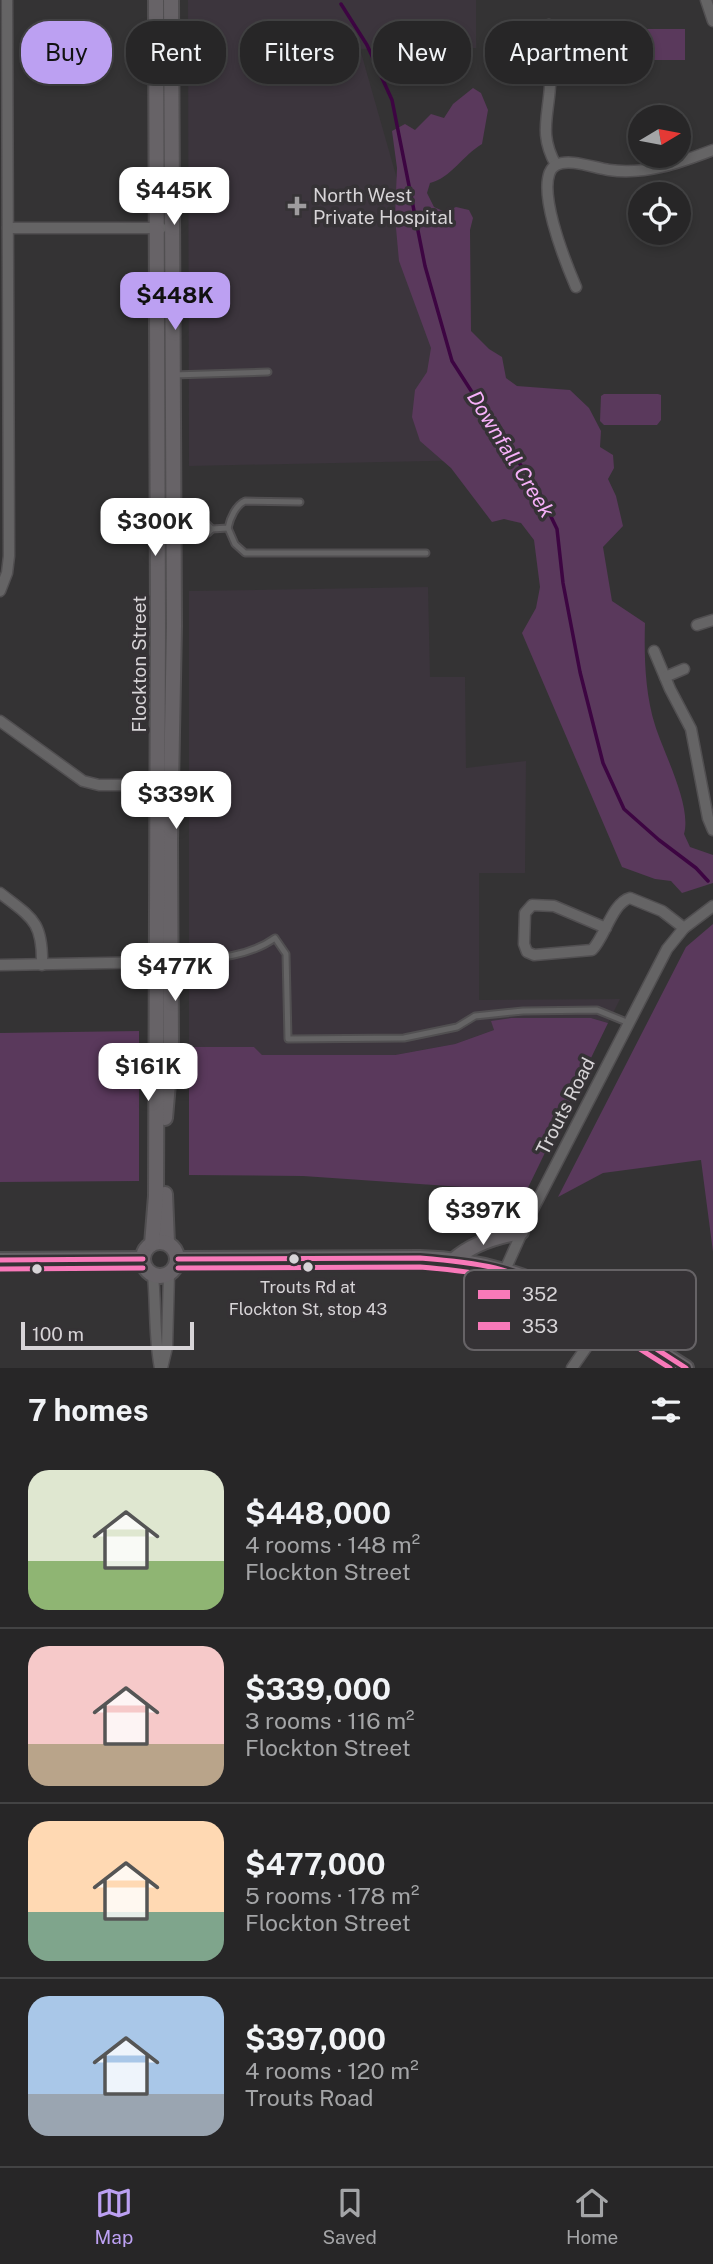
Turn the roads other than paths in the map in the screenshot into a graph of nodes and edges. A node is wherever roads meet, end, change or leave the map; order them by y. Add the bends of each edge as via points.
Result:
1 (7, 0) edge
2 (156, 0) edge
3 (171, 0) edge
4 (706, 0) edge
5 (713, 21) edge
6 (550, 84) edge
7 (4, 109) edge
8 (713, 150) edge
9 (556, 166) junction
10 (8, 228) junction
11 (157, 228) junction
12 (172, 228) junction
13 (4, 282) edge
14 (576, 286) dead end
15 (268, 372) dead end
16 (173, 375) junction
17 (4, 413) edge
18 (300, 502) dead end
19 (173, 527) junction
20 (228, 528) junction
21 (212, 529) junction
22 (426, 553) dead end
23 (0, 591) edge
24 (713, 620) edge
25 (697, 625) dead end
26 (654, 651) dead end
27 (684, 669) dead end
28 (665, 677) junction
29 (0, 721) edge
30 (158, 785) junction
31 (713, 830) edge
32 (0, 893) edge
33 (713, 906) edge
34 (606, 928) junction
35 (684, 928) junction
36 (164, 962) junction
37 (0, 965) edge
38 (43, 965) junction
39 (629, 1023) junction
40 (521, 1231) junction
41 (160, 1243) junction
42 (143, 1259) junction
43 (178, 1259) junction
44 (0, 1260) edge
45 (454, 1260) junction
46 (505, 1270) joint
47 (169, 1274) junction
48 (153, 1275) junction
49 (584, 1350) edge
50 (657, 1350) edge
51 (161, 1368) edge
52 (572, 1368) edge
53 (686, 1368) edge

1 - 7 street
2 - 11 street, Flockton Street
3 - 12 street, Flockton Street
4 - 5 street
6 - 9 street via 545,135
7 - 10 street
8 - 9 street via 648,170 568,163
9 - 14 street via 548,174 548,191 558,241
10 - 11 street
10 - 13 street
11 - 12 street
11 - 30 street, Flockton Street
12 - 16 street, Flockton Street
13 - 17 street
15 - 16 lane
16 - 19 street, Flockton Street
17 - 23 street via 9,564
18 - 20 lane via 242,503
19 - 21 lane via 208,533
19 - 21 lane via 207,524
19 - 36 street, Flockton Street
20 - 21 lane
20 - 22 lane via 245,553
24 - 25 street
26 - 28 street
27 - 28 street
28 - 31 street via 691,729
29 - 30 street via 83,781
30 - 36 street, Flockton Street
32 - 38 street via 35,922
33 - 35 street, Trouts Road
34 - 34 street via 589,951 534,955 524,947 524,913 532,905 554,906
34 - 35 street via 619,903 630,898 662,911
35 - 39 street, Trouts Road via 667,949
36 - 38 street
36 - 39 lane via 237,954 275,939 287,956 288,1039 395,1039 457,1027 482,1014 523,1011 597,1010
36 - 41 street, Flockton Street via 156,1196
37 - 38 street
39 - 40 street, Trouts Road
40 - 45 street via 466,1250
40 - 46 street, Trouts Road
41 - 42 street via 146,1250
41 - 43 street via 175,1250
42 - 44 street
42 - 48 street
43 - 45 street
43 - 47 street
45 - 46 street
47 - 48 street
47 - 51 street via 167,1347
48 - 51 street
49 - 52 street
50 - 53 street

